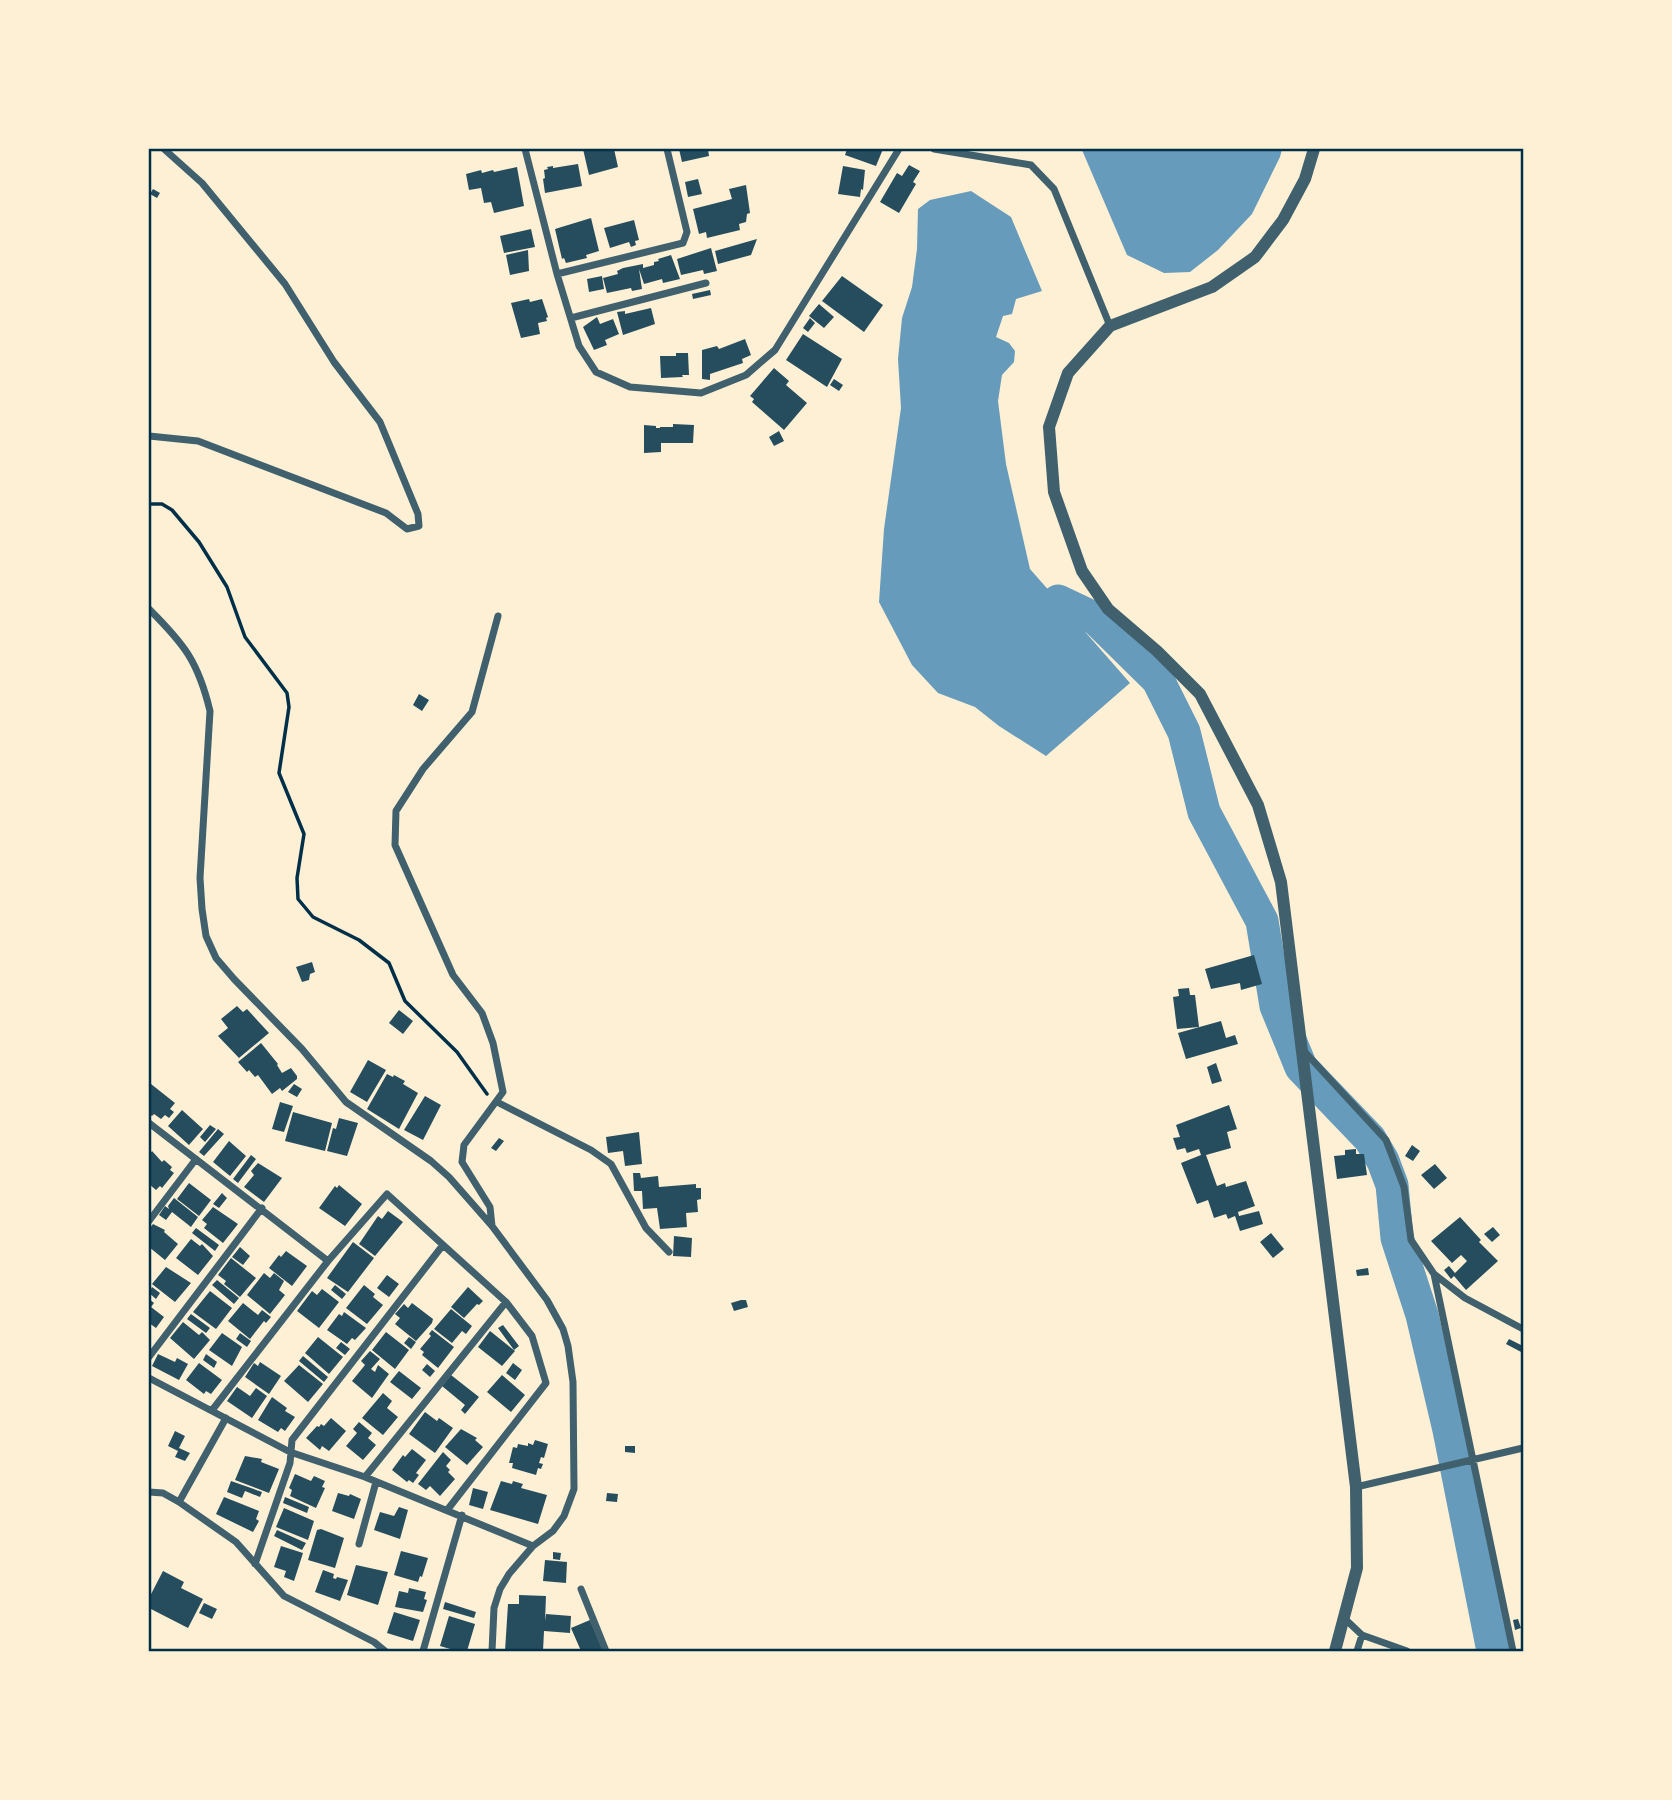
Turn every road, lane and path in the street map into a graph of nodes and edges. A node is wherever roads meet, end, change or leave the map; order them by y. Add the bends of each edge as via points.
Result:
1 (163, 149) edge
2 (524, 149) edge
3 (667, 149) edge
4 (899, 149) edge
5 (934, 149) edge
6 (1314, 149) edge
7 (557, 274) junction
8 (706, 283) dead end
9 (571, 318) junction
10 (1110, 326) junction
11 (149, 436) edge
12 (149, 503) edge
13 (149, 609) edge
14 (498, 616) dead end
15 (1303, 1050) junction
16 (497, 1102) junction
17 (149, 1123) edge
18 (196, 1159) junction
19 (262, 1208) junction
20 (149, 1221) edge
21 (492, 1226) junction
22 (443, 1245) junction
23 (669, 1252) dead end
24 (328, 1262) junction
25 (1434, 1274) junction
26 (506, 1302) junction
27 (1523, 1329) edge
28 (149, 1357) edge
29 (149, 1378) edge
30 (213, 1409) junction
31 (226, 1418) junction
32 (1523, 1448) edge
33 (290, 1452) junction
34 (1472, 1459) junction
35 (365, 1477) junction
36 (376, 1482) junction
37 (1356, 1487) junction
38 (149, 1492) edge
39 (179, 1502) junction
40 (448, 1509) junction
41 (462, 1515) junction
42 (359, 1545) dead end
43 (533, 1546) junction
44 (256, 1564) junction
45 (581, 1589) dead end
46 (1344, 1618) junction
47 (1362, 1635) junction
48 (385, 1651) edge
49 (423, 1651) edge
50 (492, 1651) edge
51 (606, 1651) edge
52 (1335, 1651) edge
53 (1357, 1651) edge
54 (1407, 1651) edge
55 (1513, 1651) edge

1 - 11 street via 202,183 285,284 334,362 380,422 419,526 407,529 386,513 198,440
2 - 7 street
3 - 7 street via 687,232 683,243
4 - 9 street via 775,350 746,375 701,393 630,387 596,372 579,346
5 - 10 street via 1031,165 1054,189
6 - 10 street via 1306,179 1255,257 1212,287
7 - 9 street
8 - 9 street
10 - 15 street via 1068,373 1049,427 1054,492 1082,571 1108,609 1200,694 1258,805 1281,882
12 - 16 path via 172,510 199,542 227,587 245,637 287,693 279,773 304,834 298,899 313,917 359,940 389,963 405,1001 457,1052
13 - 21 street via 195,663 210,711 200,878 206,936 216,958 346,1102 431,1161
14 - 16 street via 472,712 423,769 396,811 395,845 453,975 482,1013 503,1092
15 - 25 street via 1386,1140 1404,1187 1411,1240
15 - 37 street
16 - 21 street via 464,1145 462,1162 490,1207
16 - 23 street via 611,1164 646,1228
17 - 18 street
18 - 19 street
18 - 20 street
19 - 24 street
19 - 28 street
21 - 43 street via 563,1329 573,1382 574,1489 554,1531
22 - 24 street via 387,1194
22 - 26 street
22 - 33 street via 292,1440
24 - 30 street
25 - 27 street via 1465,1298
25 - 34 street
26 - 35 street
26 - 40 street via 531,1336 546,1383
29 - 30 street
30 - 31 street
31 - 33 street
31 - 39 street
32 - 34 street
33 - 35 street
33 - 44 street
34 - 37 street
34 - 55 street
35 - 36 street
36 - 40 street
36 - 42 street
37 - 46 street via 1357,1568
38 - 39 street
39 - 44 street via 236,1542
40 - 41 street
41 - 43 street
41 - 49 street
43 - 50 street via 500,1589 494,1608
44 - 48 street via 284,1596
45 - 51 street
46 - 47 street
46 - 52 street
47 - 53 street
47 - 54 street

